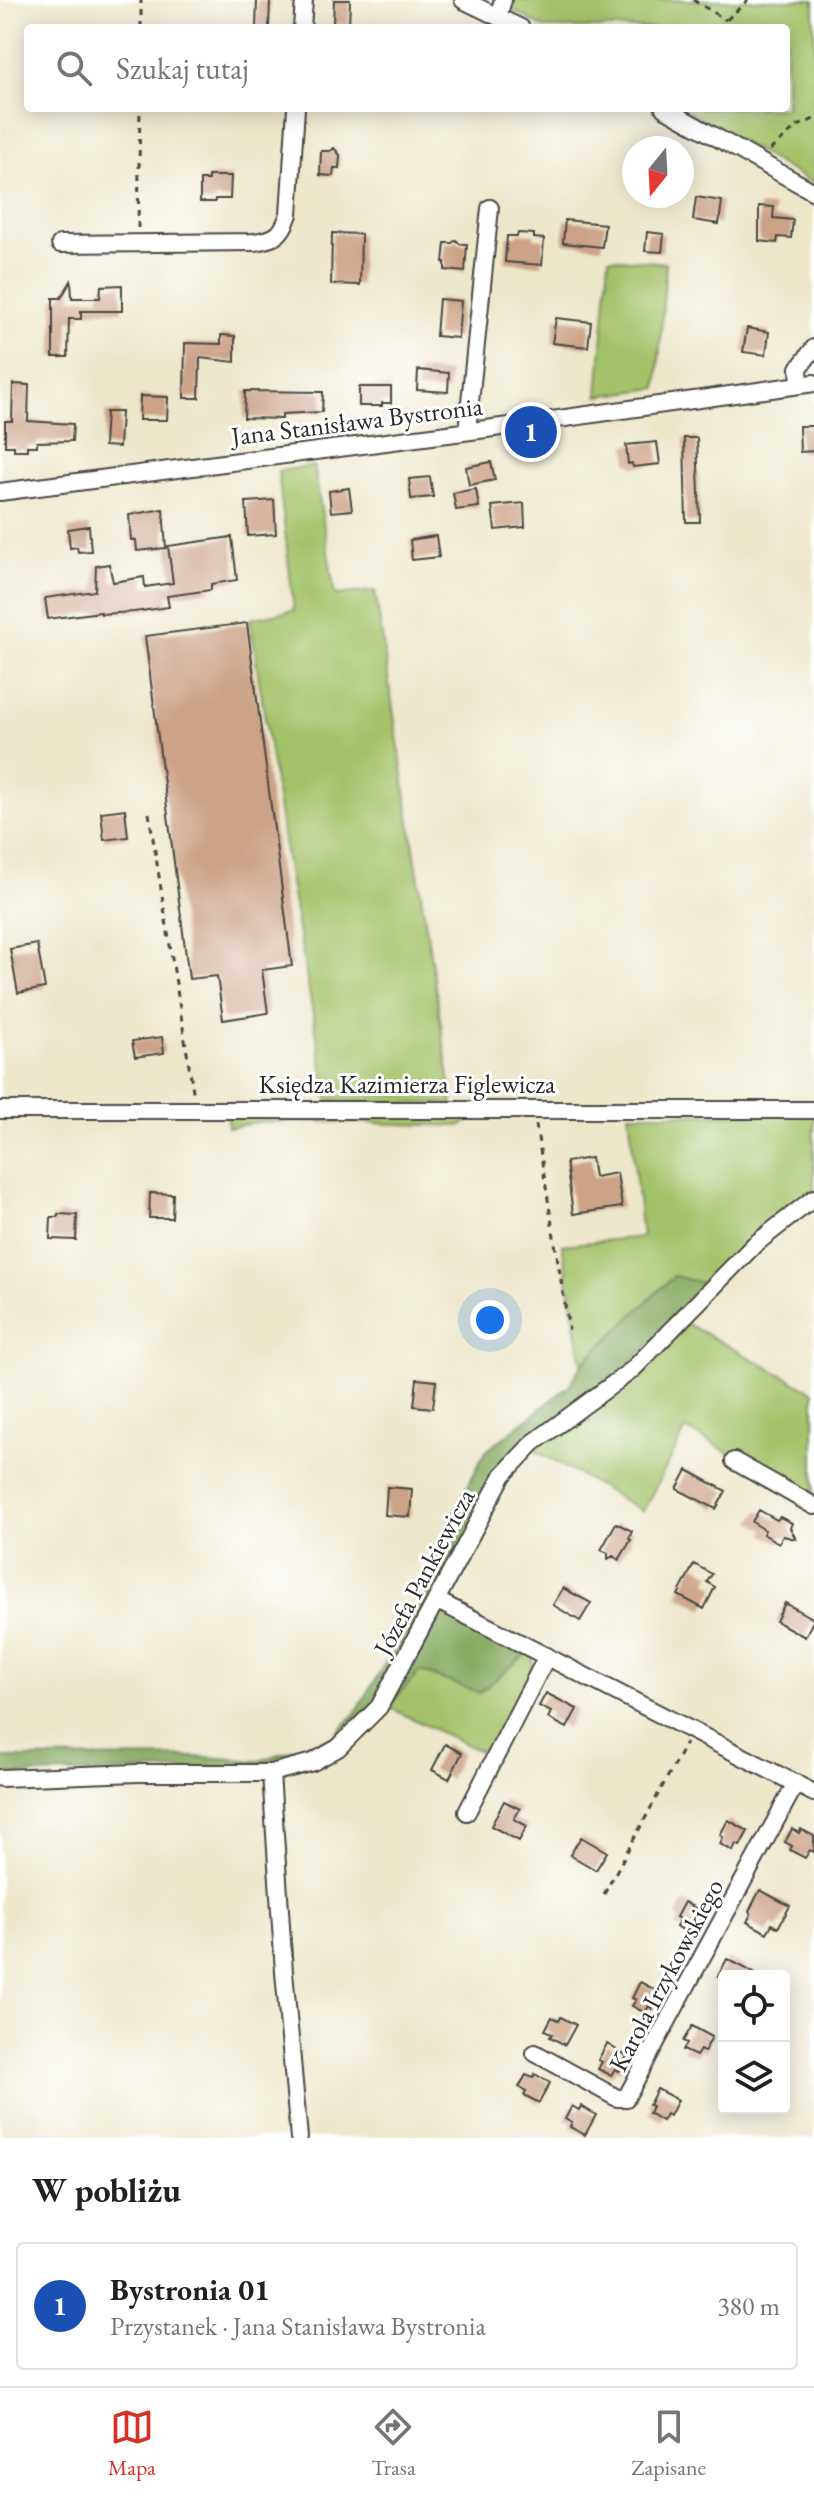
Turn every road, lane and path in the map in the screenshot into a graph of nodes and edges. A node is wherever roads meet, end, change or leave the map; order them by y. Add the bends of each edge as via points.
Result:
1 (141, 0) edge
2 (304, 0) edge
3 (463, 0) edge
4 (693, 0) edge
5 (748, 0) edge
6 (501, 8) edge
7 (726, 20) junction
8 (141, 24) edge
9 (302, 24) edge
10 (517, 24) edge
11 (722, 24) edge
12 (140, 112) edge
13 (296, 112) edge
14 (671, 112) edge
15 (814, 119) edge
16 (758, 161) junction
17 (814, 192) edge
18 (490, 208) dead end
19 (60, 244) dead end
20 (138, 244) junction
21 (814, 348) edge
22 (807, 384) edge
23 (467, 431) junction
24 (0, 492) edge
25 (149, 813) dead end
26 (196, 1108) junction
27 (533, 1108) junction
28 (0, 1110) edge
29 (814, 1110) edge
30 (814, 1198) edge
31 (569, 1330) dead end
32 (734, 1461) dead end
33 (814, 1506) edge
34 (436, 1600) junction
35 (547, 1656) junction
36 (693, 1731) junction
37 (271, 1773) junction
38 (0, 1778) edge
39 (796, 1783) junction
40 (814, 1793) edge
41 (467, 1812) dead end
42 (604, 1894) dead end
43 (535, 2053) dead end
44 (299, 2138) edge

1 - 8 path
2 - 9 street
3 - 6 street
4 - 7 path
5 - 7 path
6 - 10 street
7 - 11 path
12 - 20 path
13 - 20 street via 284,229 271,239 254,242
14 - 16 street
15 - 16 path
16 - 17 street
18 - 23 street
19 - 20 street
21 - 22 street via 799,368
22 - 23 street, Jana Stanisława Bystronia
23 - 24 street, Jana Stanisława Bystronia
25 - 26 path
26 - 27 street, Księdza Kazimierza Figlewicza
26 - 28 street, Księdza Kazimierza Figlewicza
27 - 29 street, Księdza Kazimierza Figlewicza
27 - 31 path
30 - 34 street, Józefa Pankiewicza via 754,1245 632,1370 533,1443 503,1475
32 - 33 street
34 - 35 street
34 - 37 street, Józefa Pankiewicza via 379,1707 338,1748 313,1762
35 - 36 street
35 - 41 street
36 - 39 street
36 - 42 path
37 - 38 street, Józefa Pankiewicza
37 - 44 street
39 - 40 street
39 - 43 street, Karola Irzykowskiego via 626,2098

